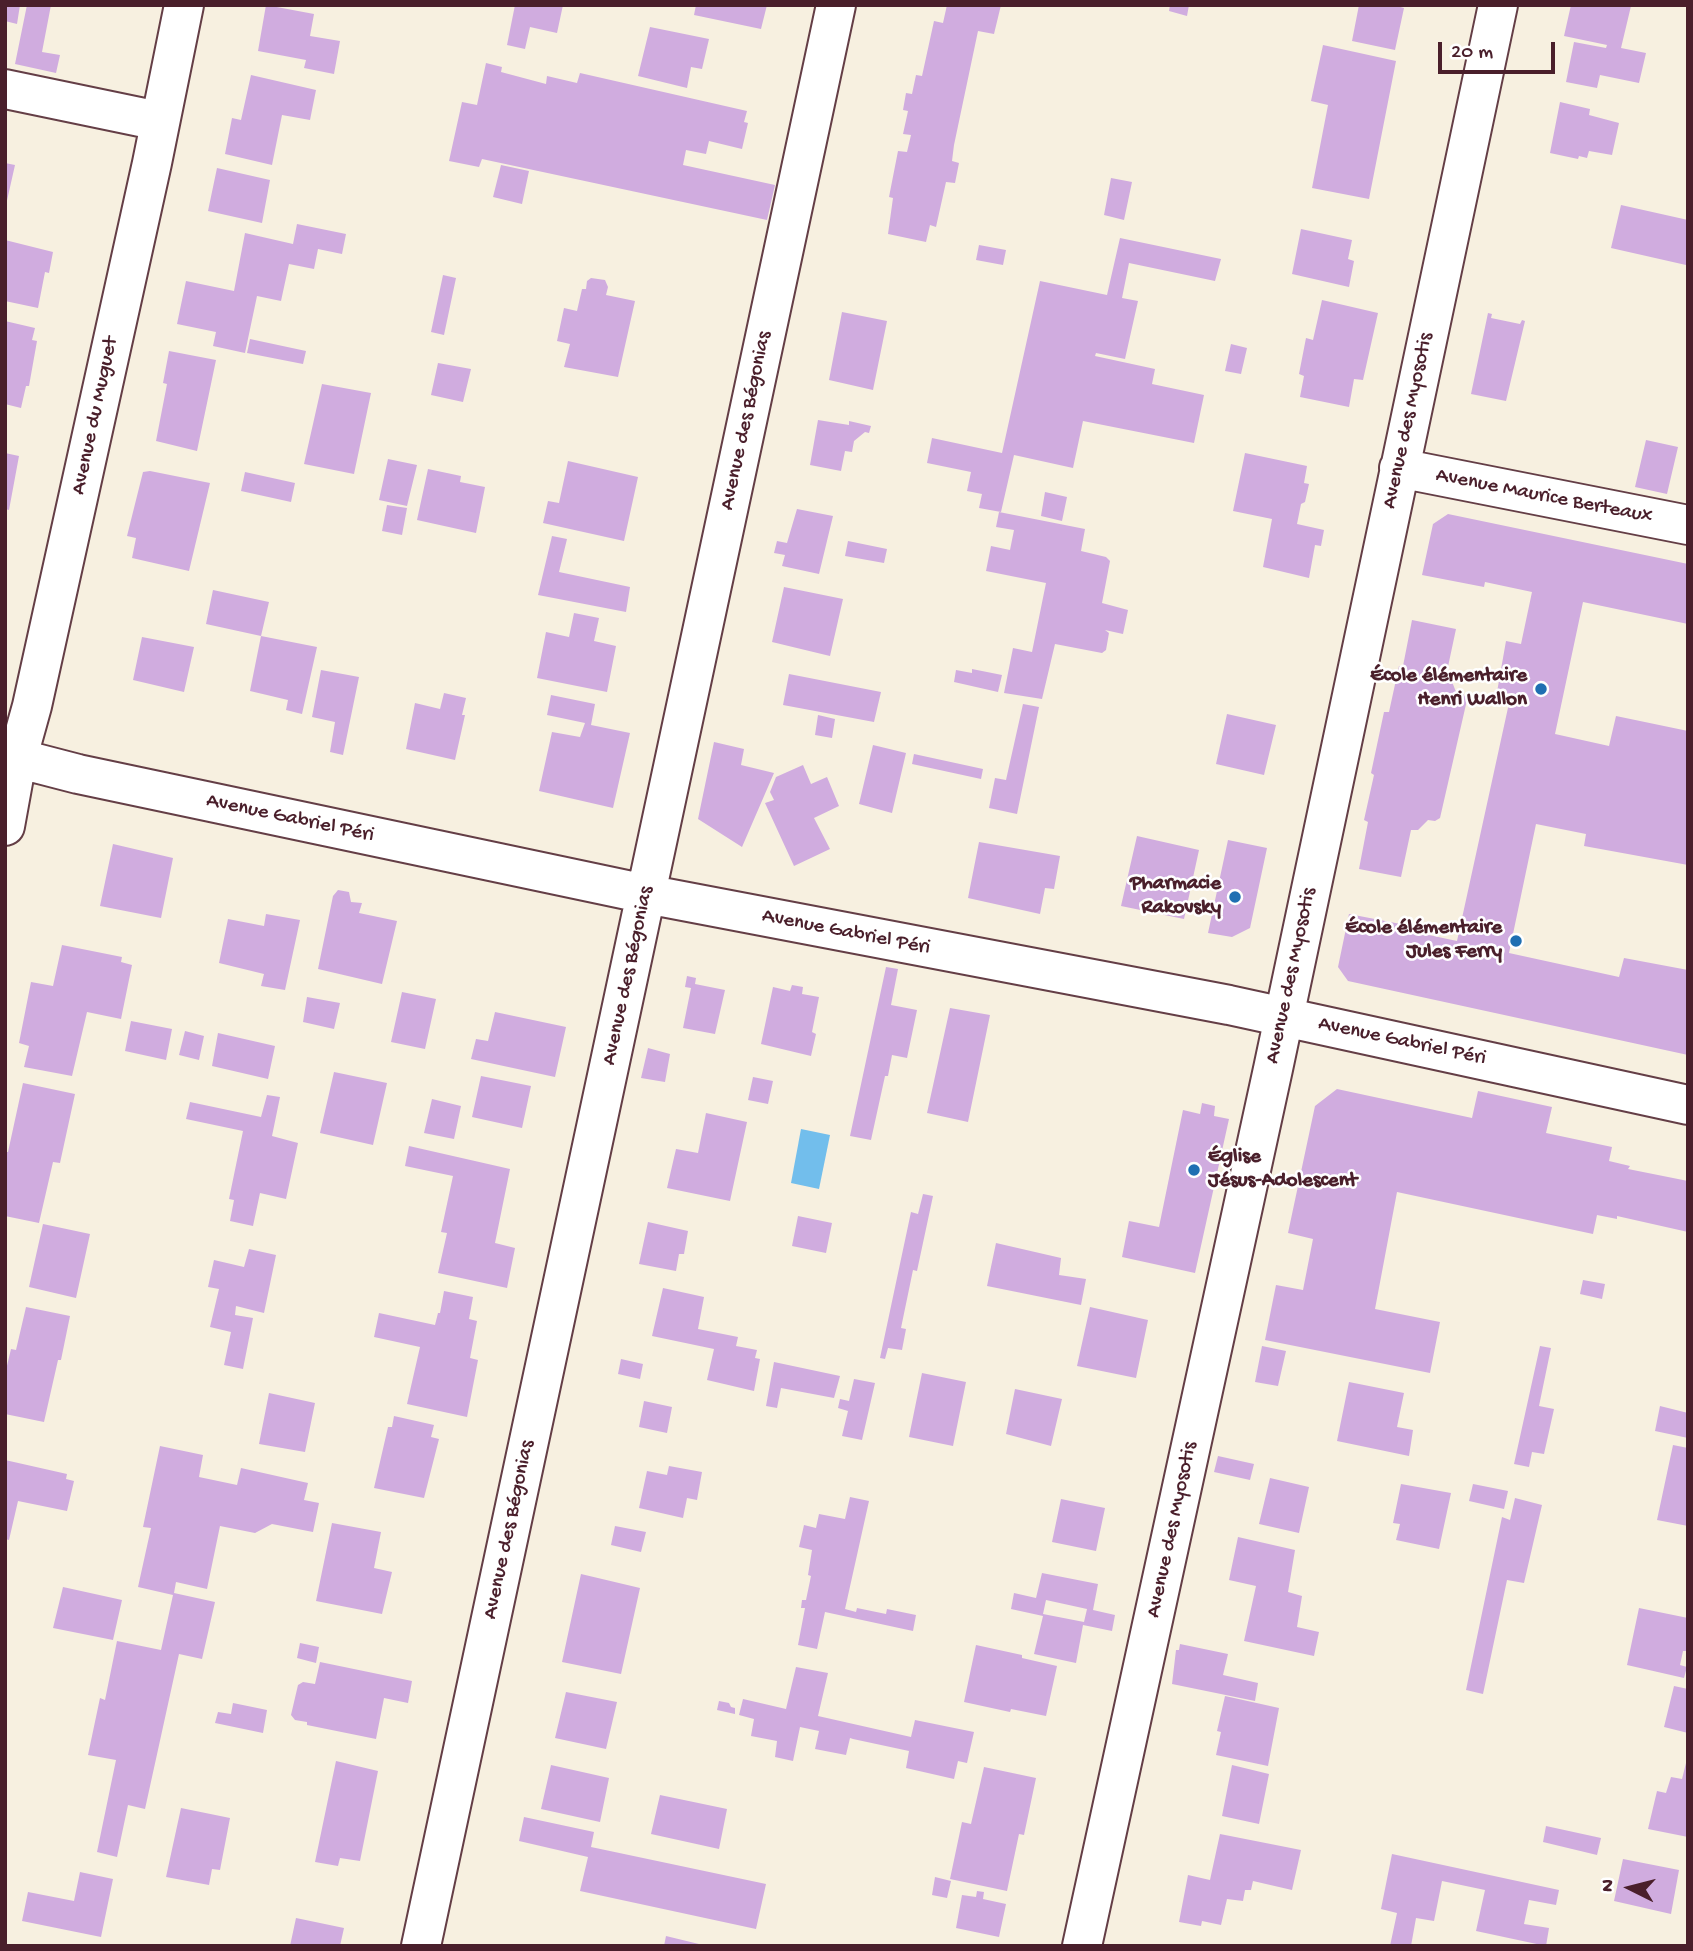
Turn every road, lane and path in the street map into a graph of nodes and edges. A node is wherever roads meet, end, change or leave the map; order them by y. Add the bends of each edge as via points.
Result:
1 (184, 5) edge
2 (836, 5) edge
3 (1498, 5) edge
4 (5, 89) edge
5 (159, 121) junction
6 (1399, 468) junction
7 (1688, 525) edge
8 (11, 757) edge
9 (5, 826) edge
10 (646, 894) junction
11 (1283, 1017) junction
12 (1688, 1105) edge
13 (421, 1946) edge
14 (1082, 1946) edge

1 - 5 street, Avenue du Muguet
2 - 10 street, Avenue des Bégonias
3 - 6 street, Avenue des Myosotis
4 - 5 street
5 - 8 street, Avenue du Muguet via 35,692
6 - 7 street, Avenue Maurice Berteaux
6 - 11 street, Avenue des Myosotis
8 - 9 street, Avenue du Muguet
8 - 10 street, Avenue Gabriel Péri
10 - 11 street, Avenue Gabriel Péri
10 - 13 street, Avenue des Bégonias
11 - 12 street, Avenue Gabriel Péri
11 - 14 street, Avenue des Myosotis

